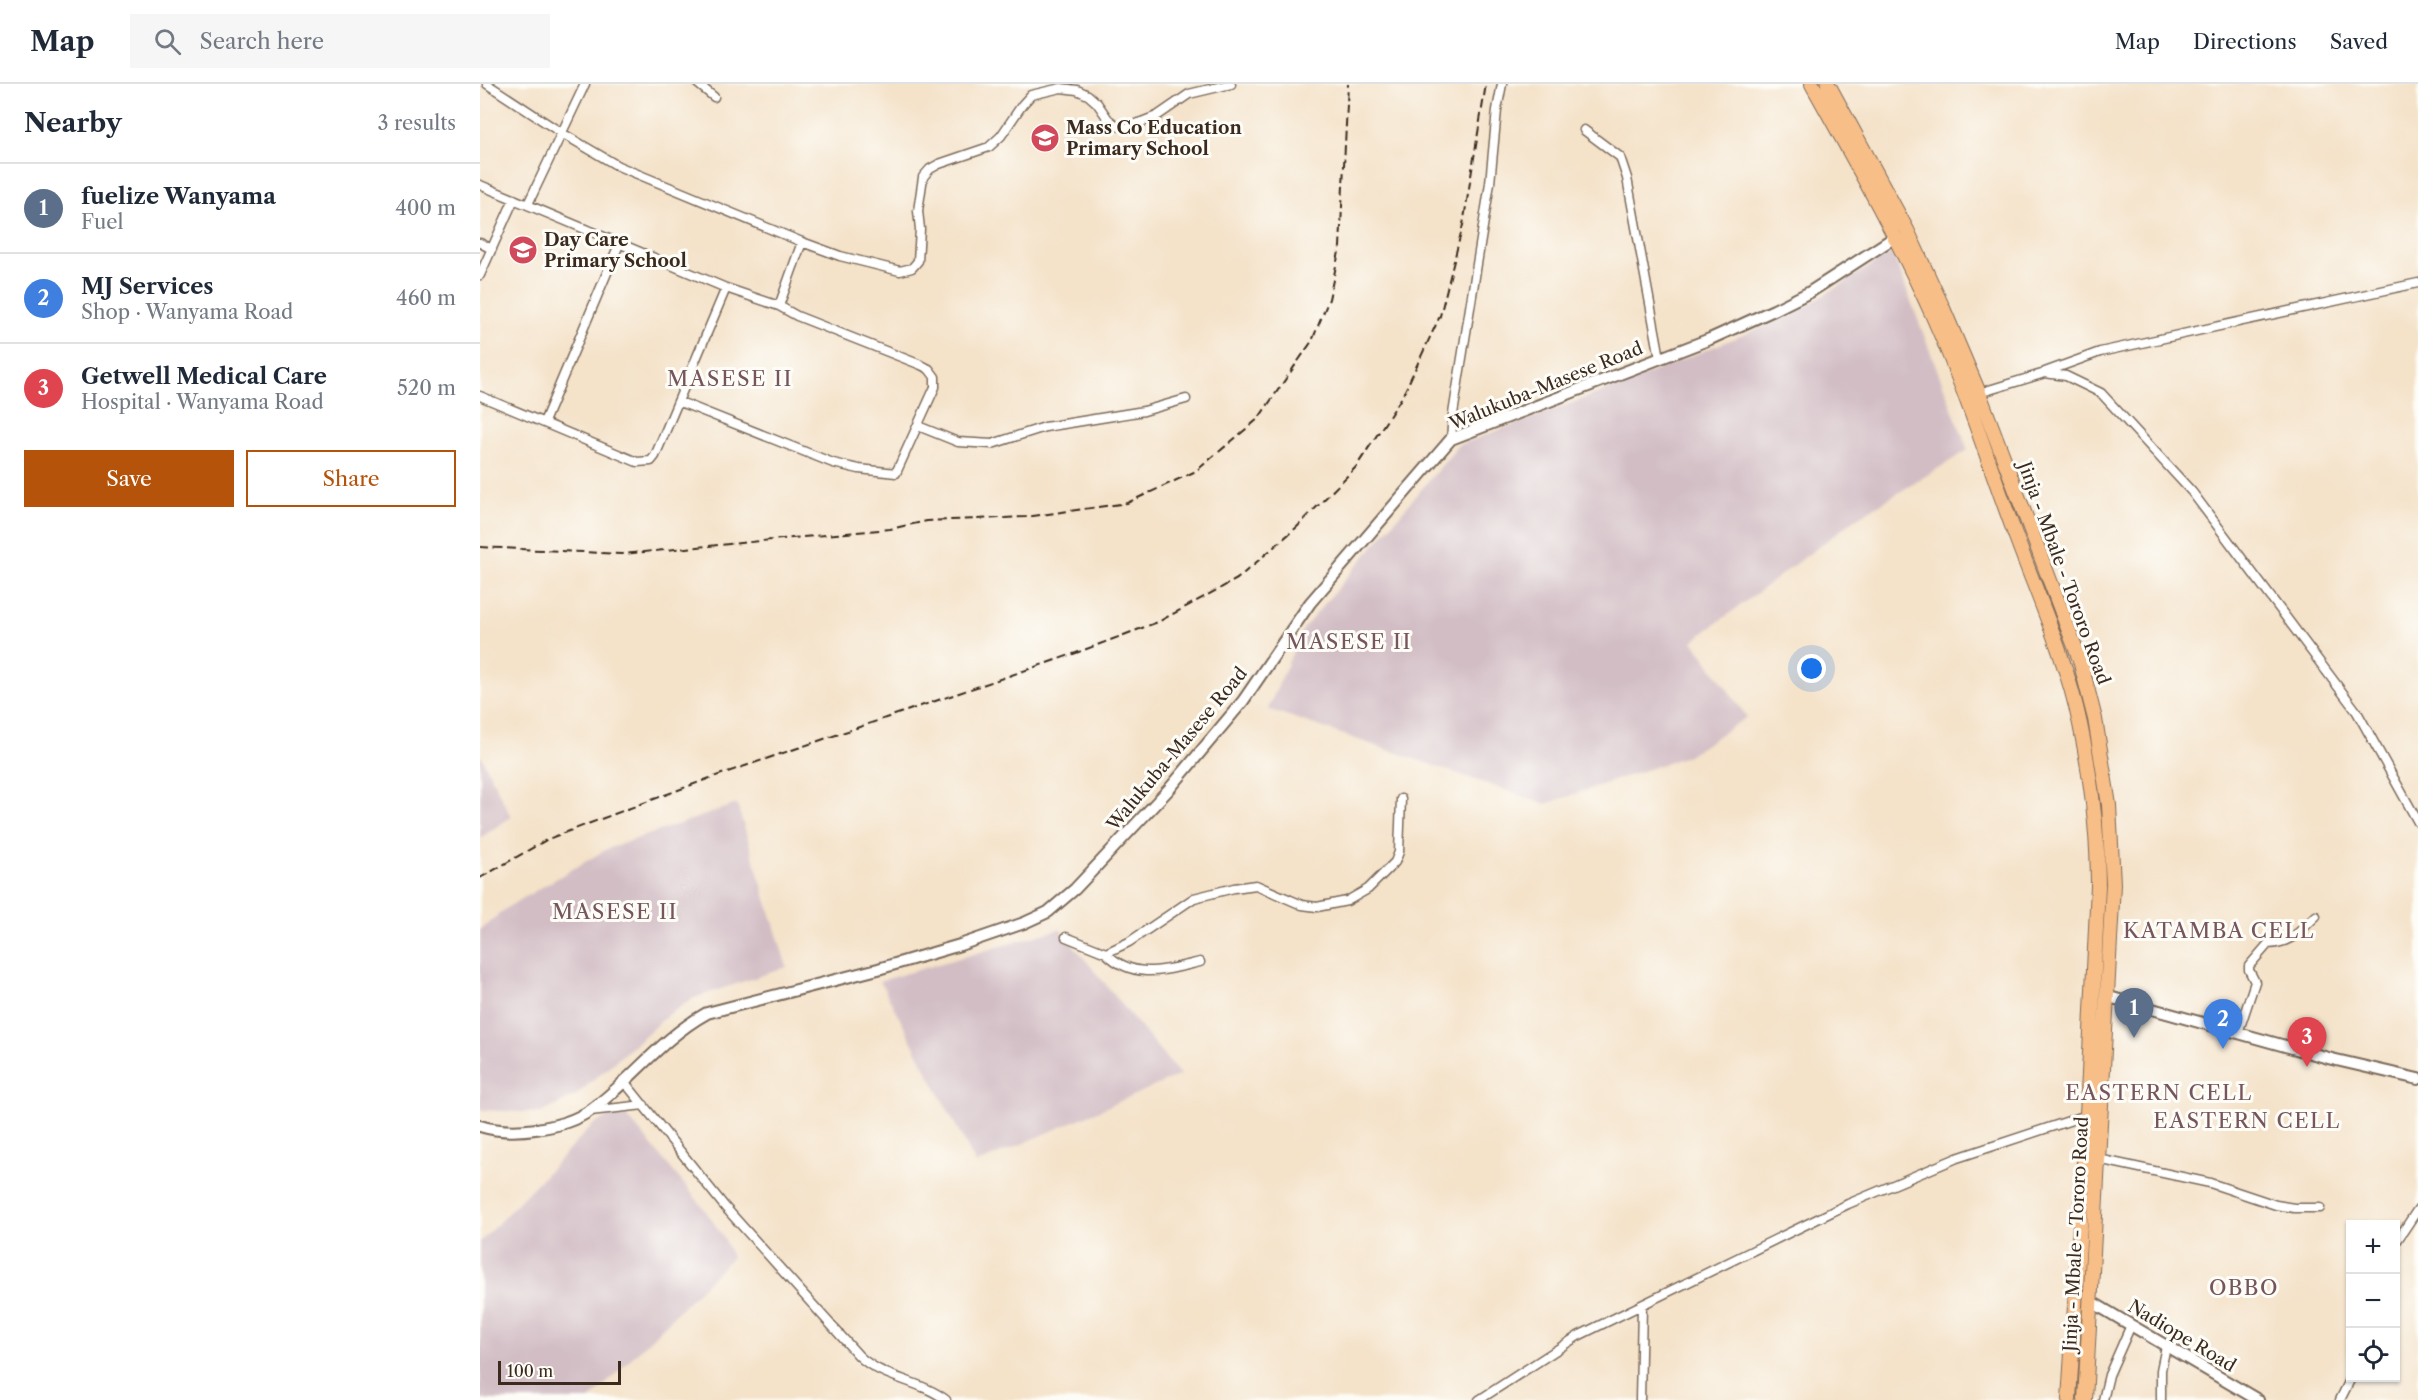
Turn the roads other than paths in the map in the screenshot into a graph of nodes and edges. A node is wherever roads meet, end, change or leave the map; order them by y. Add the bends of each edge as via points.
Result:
1 (487, 84) edge
2 (585, 84) edge
3 (698, 84) edge
4 (1231, 84) edge
5 (1502, 84) edge
6 (1812, 84) edge
7 (1828, 84) edge
8 (714, 97) dead end
9 (1584, 130) dead end
10 (560, 132) junction
11 (480, 185) edge
12 (514, 199) junction
13 (528, 204) junction
14 (1895, 237) junction
15 (620, 242) junction
16 (802, 242) junction
17 (480, 243) edge
18 (492, 249) junction
19 (480, 276) edge
20 (2418, 283) edge
21 (726, 288) junction
22 (778, 306) junction
23 (1660, 358) junction
24 (2044, 373) junction
25 (1979, 393) junction
26 (480, 396) edge
27 (1186, 399) dead end
28 (680, 402) junction
29 (544, 422) junction
30 (918, 426) junction
31 (1451, 439) junction
32 (1401, 799) dead end
33 (2418, 822) edge
34 (2316, 916) dead end
35 (1066, 938) dead end
36 (1106, 952) junction
37 (1200, 962) dead end
38 (2109, 997) junction
39 (2238, 1034) junction
40 (2418, 1079) edge
41 (623, 1080) junction
42 (644, 1105) junction
43 (590, 1111) junction
44 (2087, 1115) junction
45 (480, 1126) edge
46 (2098, 1160) junction
47 (2320, 1208) dead end
48 (2418, 1209) edge
49 (2400, 1236) edge
50 (2090, 1301) junction
51 (1642, 1306) junction
52 (2131, 1325) junction
53 (2166, 1346) junction
54 (2349, 1382) edge
55 (946, 1400) edge
56 (1479, 1400) edge
57 (1640, 1400) edge
58 (2069, 1400) edge
59 (2085, 1400) edge
60 (2103, 1400) edge
61 (2161, 1400) edge
62 (2258, 1400) edge
63 (2340, 1400) edge

1 - 10 street
2 - 10 street
3 - 8 street
4 - 16 street via 1189,94 1157,117 1126,128 1117,126 1088,94 1077,90 1061,88 1031,95 989,147 939,164 923,177 918,210 920,247 918,261 912,268 888,269
5 - 31 street
6 - 14 highway, Jinja - Mbale - Tororo Road
7 - 25 highway, Jinja - Mbale - Tororo Road via 1907,230
9 - 23 street via 1620,157 1627,178
10 - 13 street
10 - 16 street via 618,166
11 - 12 street
12 - 13 street
12 - 18 street
13 - 15 street
14 - 23 street, Walukuba-Masese Road via 1801,296
14 - 44 highway, Jinja - Mbale - Tororo Road via 1966,400 2080,722 2098,848
15 - 21 street
15 - 29 street
16 - 22 street
17 - 18 street
18 - 19 street
20 - 24 street via 2100,352
21 - 22 street
21 - 28 street
22 - 30 street via 929,369 935,377 935,387
23 - 31 street, Walukuba-Masese Road
24 - 25 street
24 - 33 street via 2066,376 2101,393 2192,492 2357,712
25 - 38 highway, Jinja - Mbale - Tororo Road via 2080,660 2095,719 2112,842
26 - 29 street
27 - 30 street via 1144,411 1045,427 992,444 958,442
28 - 29 street via 655,456 644,463
28 - 30 street via 833,463 896,473
31 - 41 street, Walukuba-Masese Road via 1310,603 1243,701 1110,854 1062,902 1024,923 960,945 707,1013 681,1029
32 - 36 street via 1399,852 1395,862 1368,889 1347,901 1317,907 1256,885 1234,888 1194,898 1129,942
34 - 39 street via 2284,943 2268,944 2249,966 2255,982
35 - 36 street
36 - 37 street via 1116,963 1140,971 1162,971
38 - 39 street
38 - 46 highway, Jinja - Mbale - Tororo Road
39 - 40 street
41 - 42 street
41 - 43 street, Walukuba-Masese Road
42 - 43 street
42 - 55 street via 725,1208 859,1356 875,1369
43 - 45 street, Walukuba-Masese Road via 560,1123 516,1132
44 - 51 street via 1957,1158 1848,1204
44 - 58 highway, Jinja - Mbale - Tororo Road
46 - 47 street via 2210,1183 2276,1205
46 - 50 highway, Jinja - Mbale - Tororo Road
48 - 49 street
50 - 52 street, Nadiope Road
50 - 59 highway, Jinja - Mbale - Tororo Road
51 - 56 street via 1558,1348
51 - 57 street
52 - 53 street, Nadiope Road
52 - 60 street via 2109,1375
53 - 61 street
53 - 62 street, Nadiope Road
54 - 63 street

